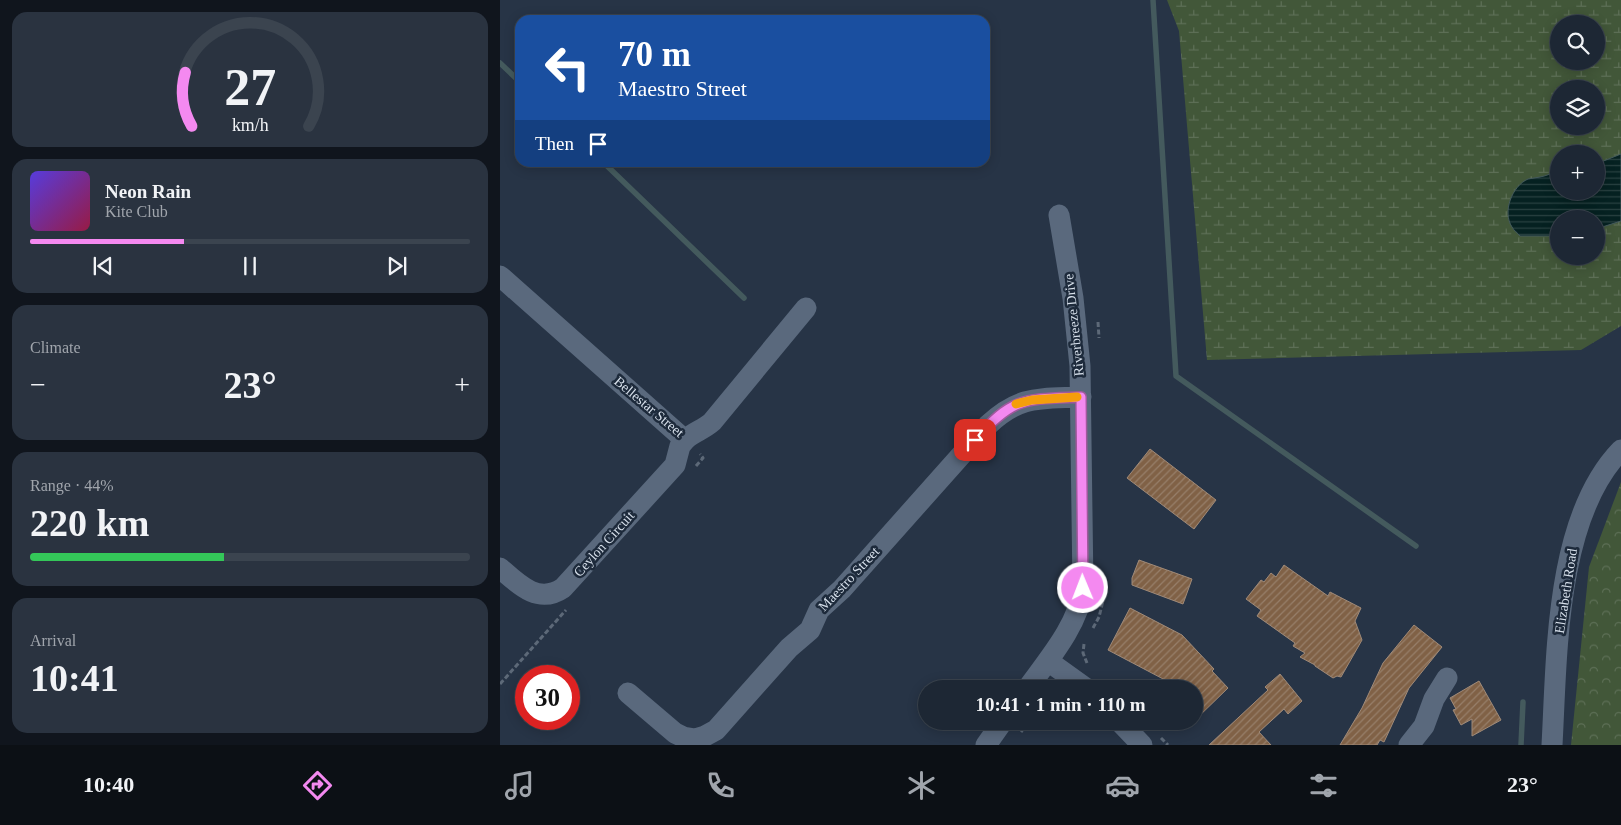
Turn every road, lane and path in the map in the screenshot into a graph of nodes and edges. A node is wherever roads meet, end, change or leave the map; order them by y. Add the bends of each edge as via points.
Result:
1 (1060, 215) dead end
2 (500, 276) edge
3 (806, 308) dead end
4 (1081, 397) junction
5 (685, 440) junction
6 (1621, 450) edge
7 (500, 568) edge
8 (1048, 661) junction
9 (1447, 678) dead end
10 (1034, 680) edge
11 (1074, 680) edge
12 (628, 692) dead end
13 (997, 730) edge
14 (1128, 730) edge
15 (1417, 742) edge
16 (986, 745) edge
17 (1142, 745) edge
18 (1552, 745) edge

1 - 4 street, Riverbreeze Drive via 1077,330
2 - 5 street, Bellestar Street
3 - 5 street, Bellestar Street via 712,422
4 - 8 street, Riverbreeze Drive via 1082,597 1072,622
4 - 12 street, Maestro Street via 1032,400 1011,406 1001,413 842,589 819,610 810,630 710,734 695,739 675,733
5 - 7 street, Ceylon Circuit via 680,446 676,465 563,588 554,594 536,593
6 - 18 street, Elizabeth Road via 1599,479 1574,539 1557,643
8 - 10 street, Riverbreeze Drive
8 - 11 street
9 - 15 street via 1434,699
13 - 16 street
14 - 17 street

